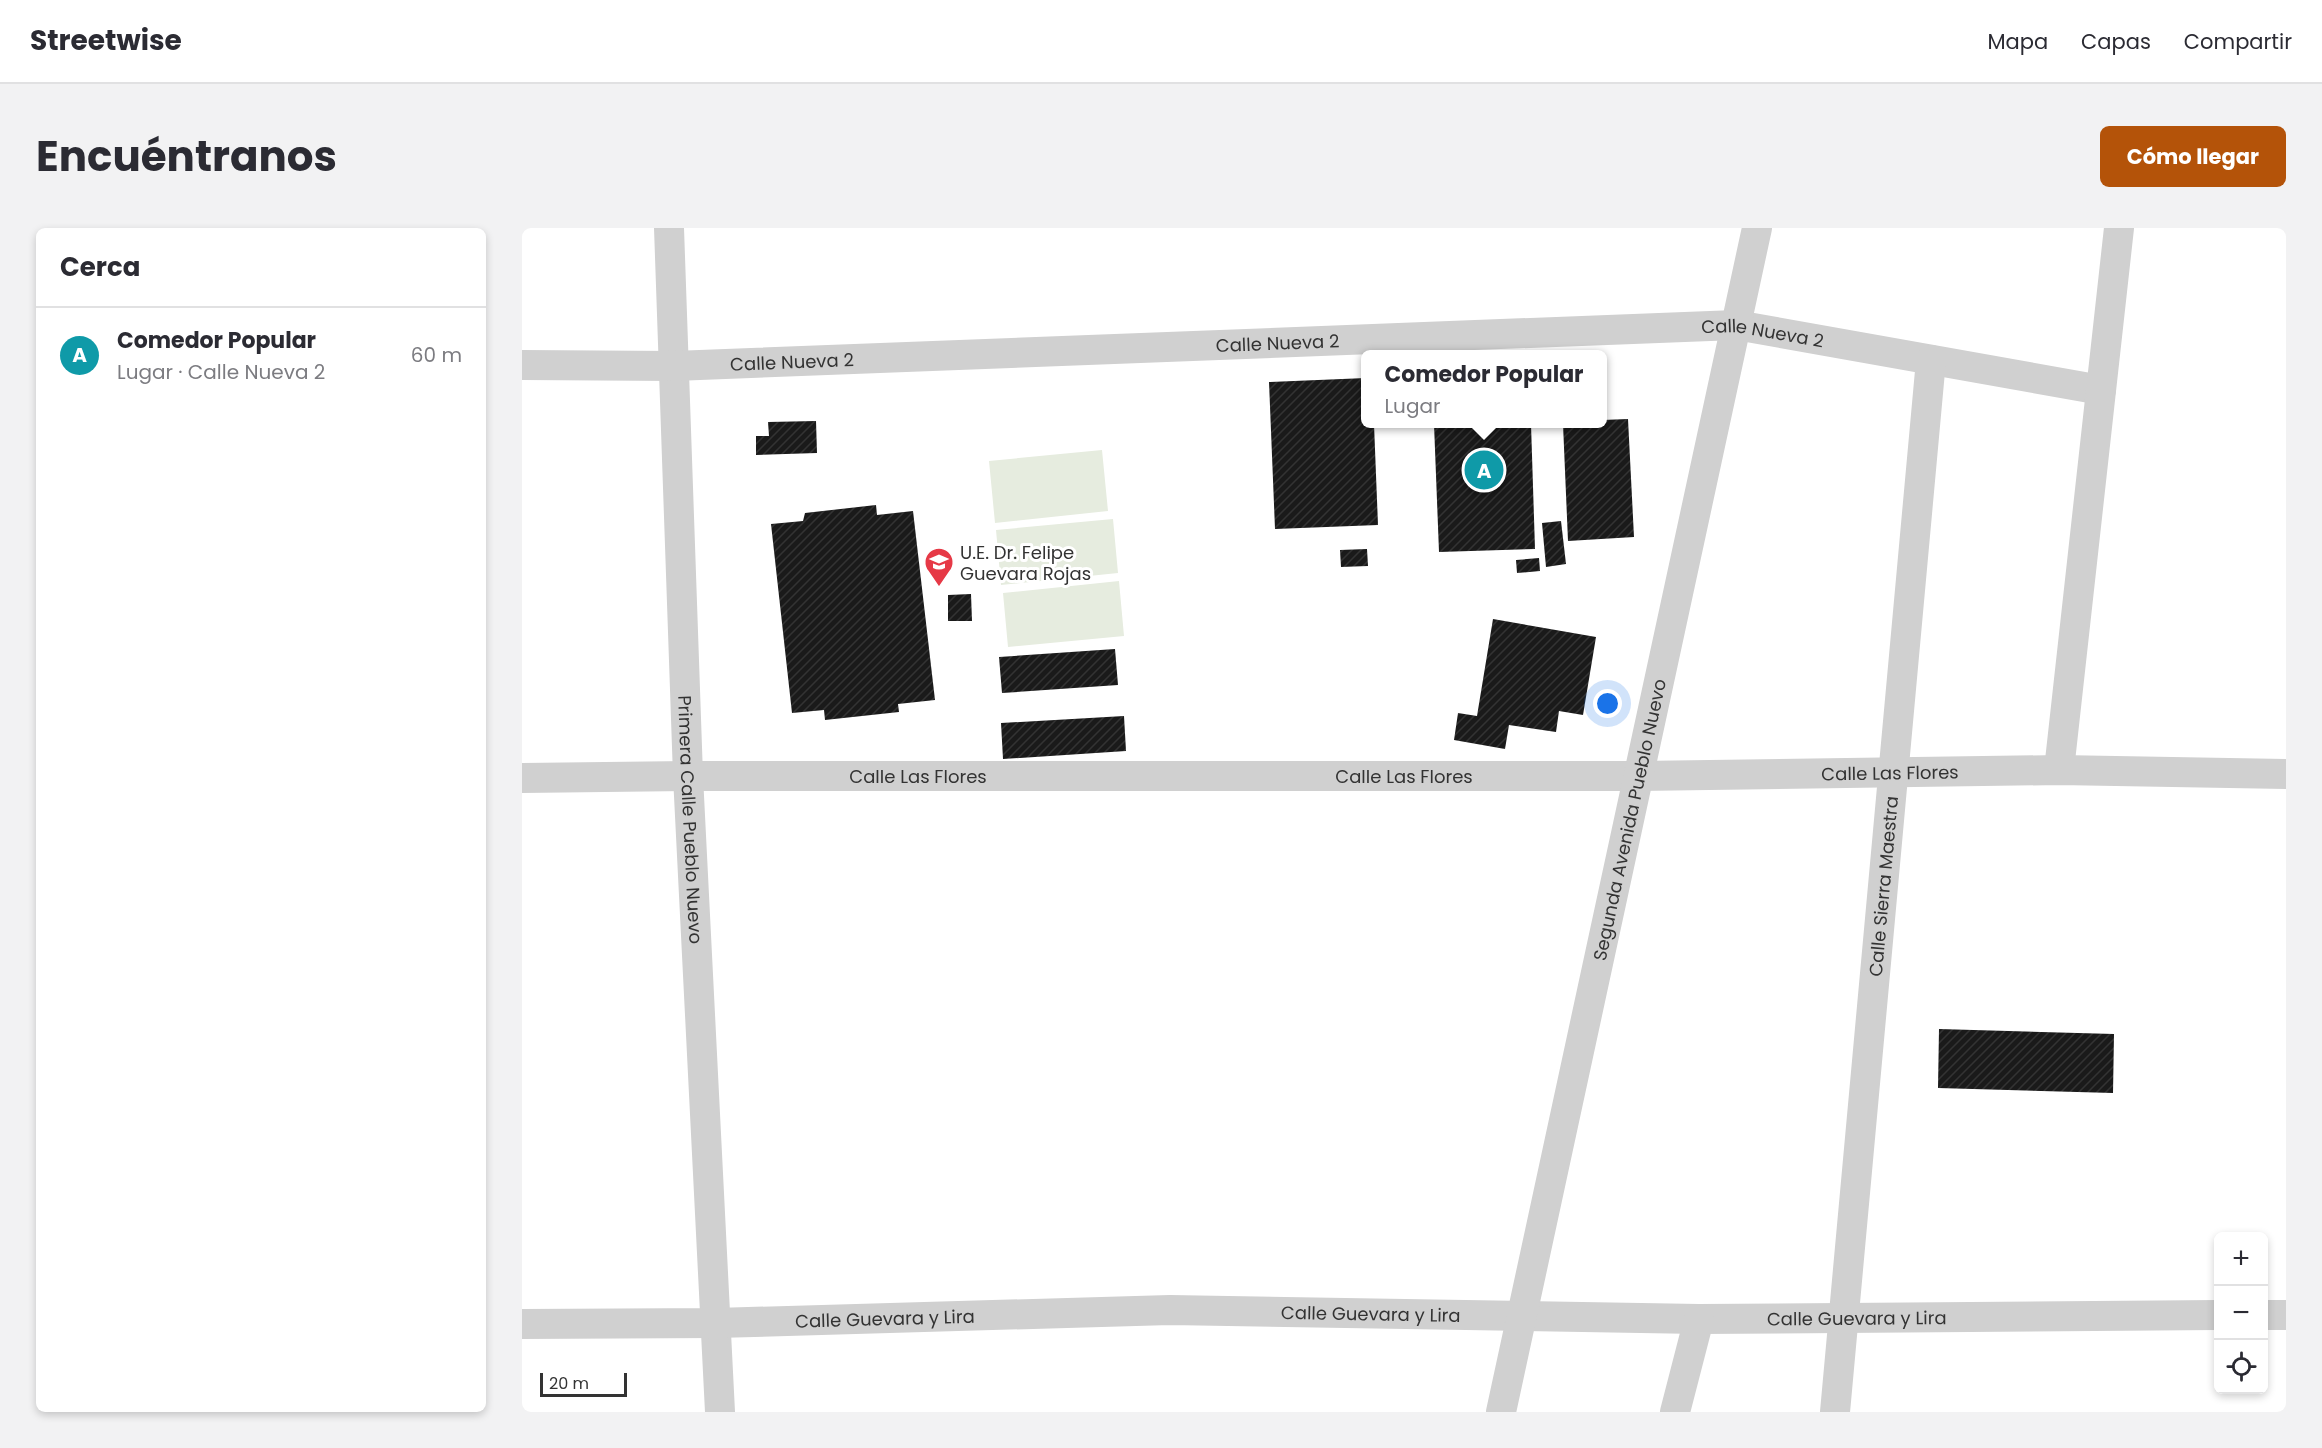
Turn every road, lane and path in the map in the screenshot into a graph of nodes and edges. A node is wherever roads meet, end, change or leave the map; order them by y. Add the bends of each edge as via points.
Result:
1 (669, 228) edge
2 (1739, 228) edge
3 (1757, 228) edge
4 (2119, 228) edge
5 (1727, 325) junction
6 (1931, 360) junction
7 (522, 365) edge
8 (674, 366) junction
9 (2101, 390) junction
10 (2059, 770) junction
11 (1894, 771) junction
12 (2286, 774) edge
13 (688, 776) junction
14 (1632, 776) junction
15 (522, 778) edge
16 (2214, 1315) edge
17 (2268, 1315) edge
18 (2286, 1315) edge
19 (1516, 1316) junction
20 (1844, 1317) junction
21 (1699, 1318) junction
22 (716, 1323) junction
23 (522, 1324) edge
24 (720, 1412) edge
25 (1487, 1412) edge
26 (1501, 1412) edge
27 (1675, 1412) edge
28 (1834, 1412) edge

1 - 8 street, Primera Calle Pueblo Nuevo
2 - 5 street
3 - 5 street, Segunda Avenida Pueblo Nuevo
4 - 9 street
5 - 6 street, Calle Nueva 2
5 - 8 street, Calle Nueva 2
5 - 14 street, Segunda Avenida Pueblo Nuevo
6 - 9 street, Calle Nueva 2
6 - 11 street, Calle Sierra Maestra
7 - 8 street, Calle Nueva 2
8 - 13 street, Primera Calle Pueblo Nuevo
9 - 10 street
10 - 11 street, Calle Las Flores
10 - 12 street, Calle Las Flores
11 - 14 street, Calle Las Flores
11 - 20 street, Calle Sierra Maestra
13 - 14 street, Calle Las Flores
13 - 15 street, Calle Las Flores
13 - 22 street, Primera Calle Pueblo Nuevo
14 - 19 street, Segunda Avenida Pueblo Nuevo
16 - 20 street, Calle Guevara y Lira
17 - 18 street
19 - 21 street, Calle Guevara y Lira
19 - 22 street, Calle Guevara y Lira via 1170,1310
19 - 25 street
19 - 26 street, Segunda Avenida Pueblo Nuevo
20 - 21 street, Calle Guevara y Lira
20 - 28 street, Calle Sierra Maestra
21 - 27 street
22 - 23 street, Calle Guevara y Lira
22 - 24 street, Primera Calle Pueblo Nuevo

